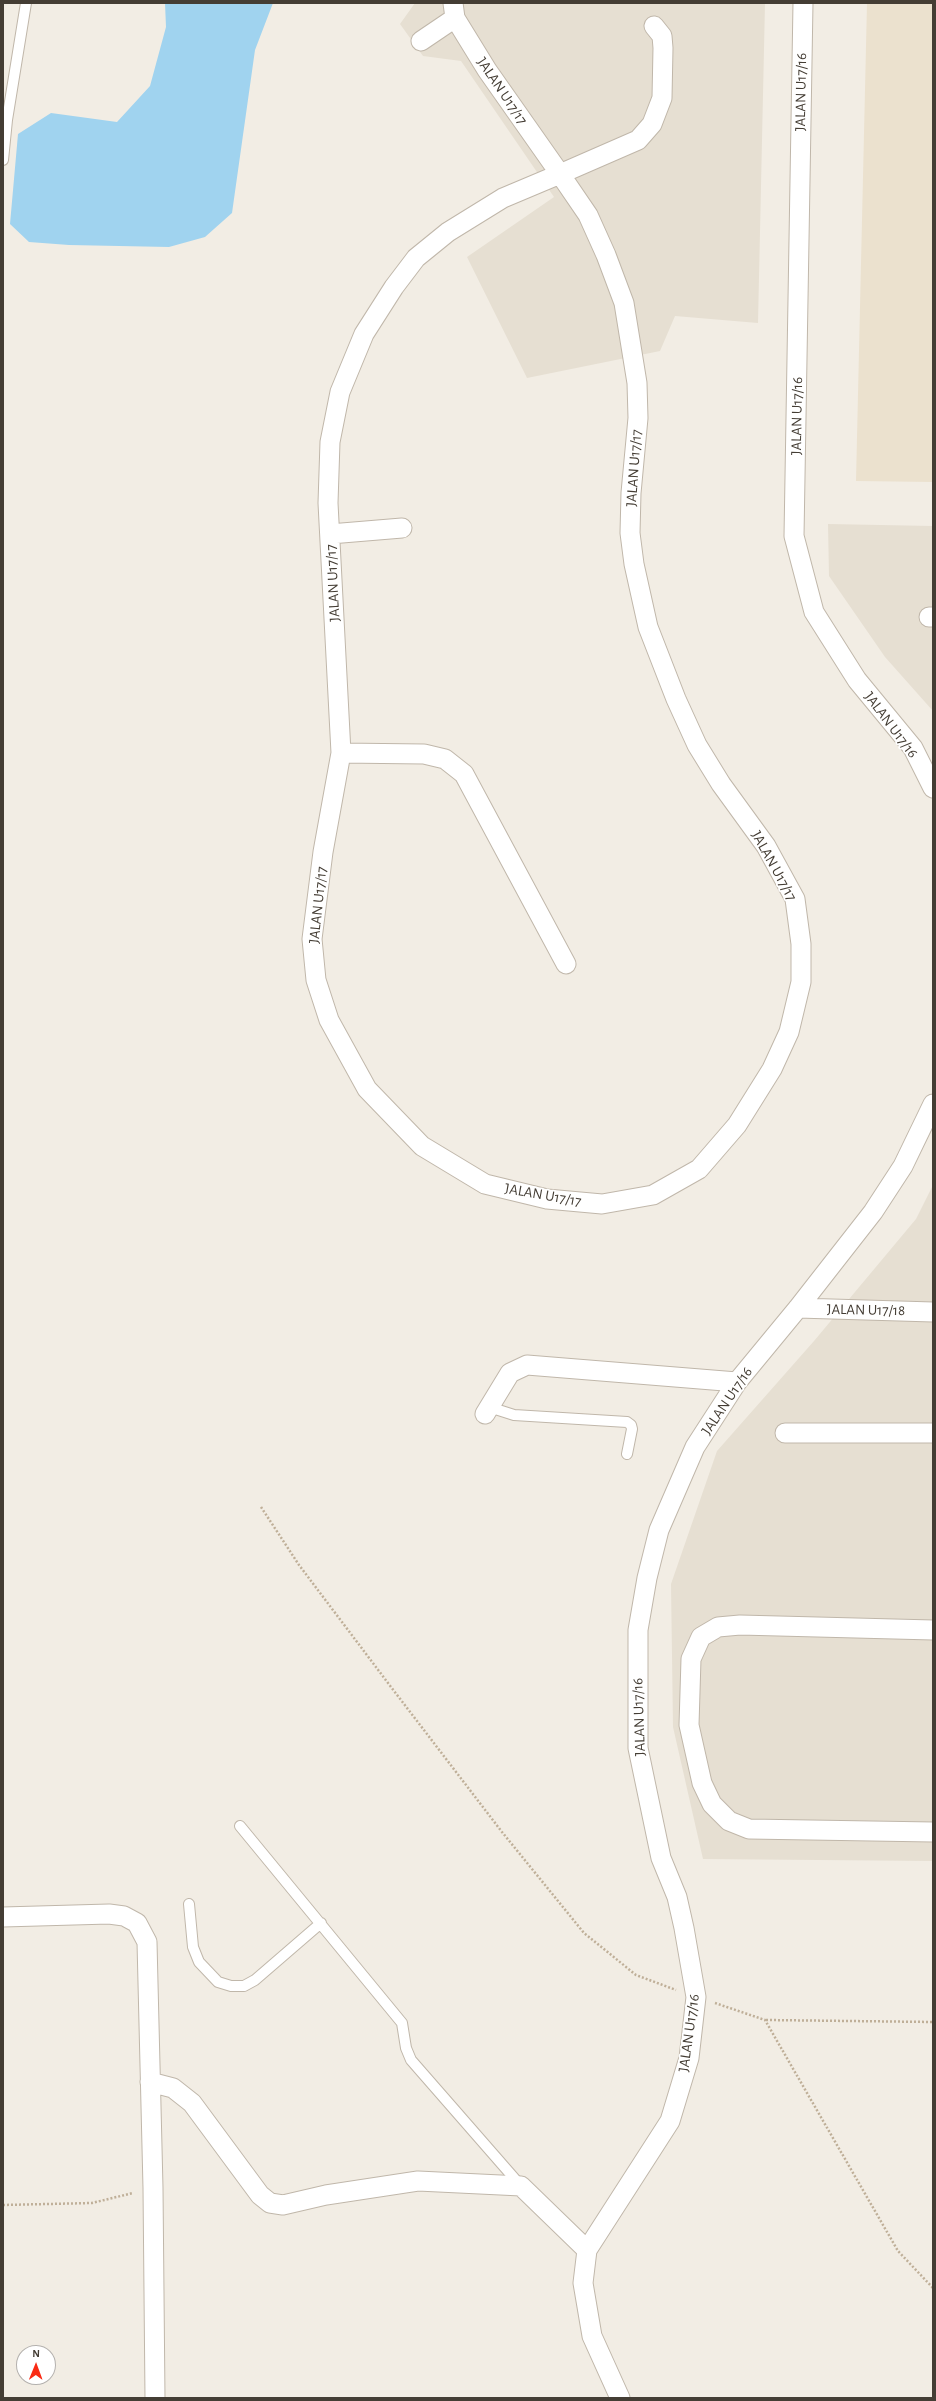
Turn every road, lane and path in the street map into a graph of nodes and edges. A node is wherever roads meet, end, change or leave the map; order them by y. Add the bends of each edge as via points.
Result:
1 (26, 3) edge
2 (803, 3) edge
3 (454, 11) edge
4 (654, 26) dead end
5 (421, 41) dead end
6 (3, 160) edge
7 (560, 174) junction
8 (402, 528) dead end
9 (330, 534) junction
10 (341, 753) junction
11 (933, 788) edge
12 (566, 964) dead end
13 (933, 1104) edge
14 (798, 1308) junction
15 (933, 1312) edge
16 (737, 1382) junction
17 (487, 1411) joint
18 (785, 1433) dead end
19 (933, 1433) edge
20 (627, 1454) dead end
21 (261, 1507) dead end
22 (933, 1630) edge
23 (240, 1826) dead end
24 (933, 1832) edge
25 (189, 1904) dead end
26 (3, 1917) edge
27 (321, 1924) junction
28 (696, 1998) junction
29 (766, 2020) junction
30 (933, 2022) edge
31 (150, 2082) junction
32 (521, 2186) junction
33 (153, 2188) junction
34 (3, 2205) edge
35 (587, 2250) junction
36 (933, 2288) edge
37 (155, 2398) edge
38 (620, 2398) edge

1 - 6 lane
2 - 11 street, JALAN U17/16 via 794,536 814,612 857,680 912,748
3 - 5 street
3 - 7 street, JALAN U17/17 via 486,70
4 - 7 street via 662,36 662,98 652,124 638,140
7 - 9 street, JALAN U17/17 via 503,198 448,232 416,258 389,294 364,334 340,392 330,442
7 - 10 street, JALAN U17/17 via 588,215 624,302 637,383 638,418 630,533 648,626 697,745 721,784 766,846 795,899 800,936 801,982 790,1032 772,1070 737,1125 699,1169 653,1196 602,1204 548,1199 509,1190 486,1184 422,1146 367,1089 329,1020 316,980 312,939
8 - 9 street
9 - 10 street, JALAN U17/17
10 - 12 street via 424,754 445,759 464,774
13 - 14 street, JALAN U17/16 via 903,1166 882,1199
14 - 15 street, JALAN U17/18
14 - 16 street, JALAN U17/16
16 - 17 street via 527,1365 510,1373
16 - 28 street, JALAN U17/16 via 695,1447 659,1530 638,1630 638,1748 660,1858 677,1897
17 - 20 lane via 627,1422 632,1429
18 - 19 street
21 - 28 path via 299,1565 502,1832 584,1933 636,1975
22 - 24 street via 740,1625 718,1627 702,1637 691,1659 689,1725 702,1783 712,1804 729,1822 749,1829
23 - 27 lane
25 - 27 lane via 193,1947 199,1962 218,1982 231,1986 244,1986 255,1980
26 - 31 street via 109,1914 124,1916 137,1923 147,1942
27 - 32 lane via 402,2022 406,2048 411,2060
28 - 29 path
28 - 35 street, JALAN U17/16 via 689,2058 670,2121
29 - 30 path
29 - 36 path via 898,2251
31 - 32 street via 173,2088 192,2103 260,2195 270,2203 283,2205 418,2181
31 - 33 street
32 - 35 street
33 - 34 path via 92,2203
33 - 37 street
35 - 38 street, JALAN U17/16 via 583,2283 592,2336

